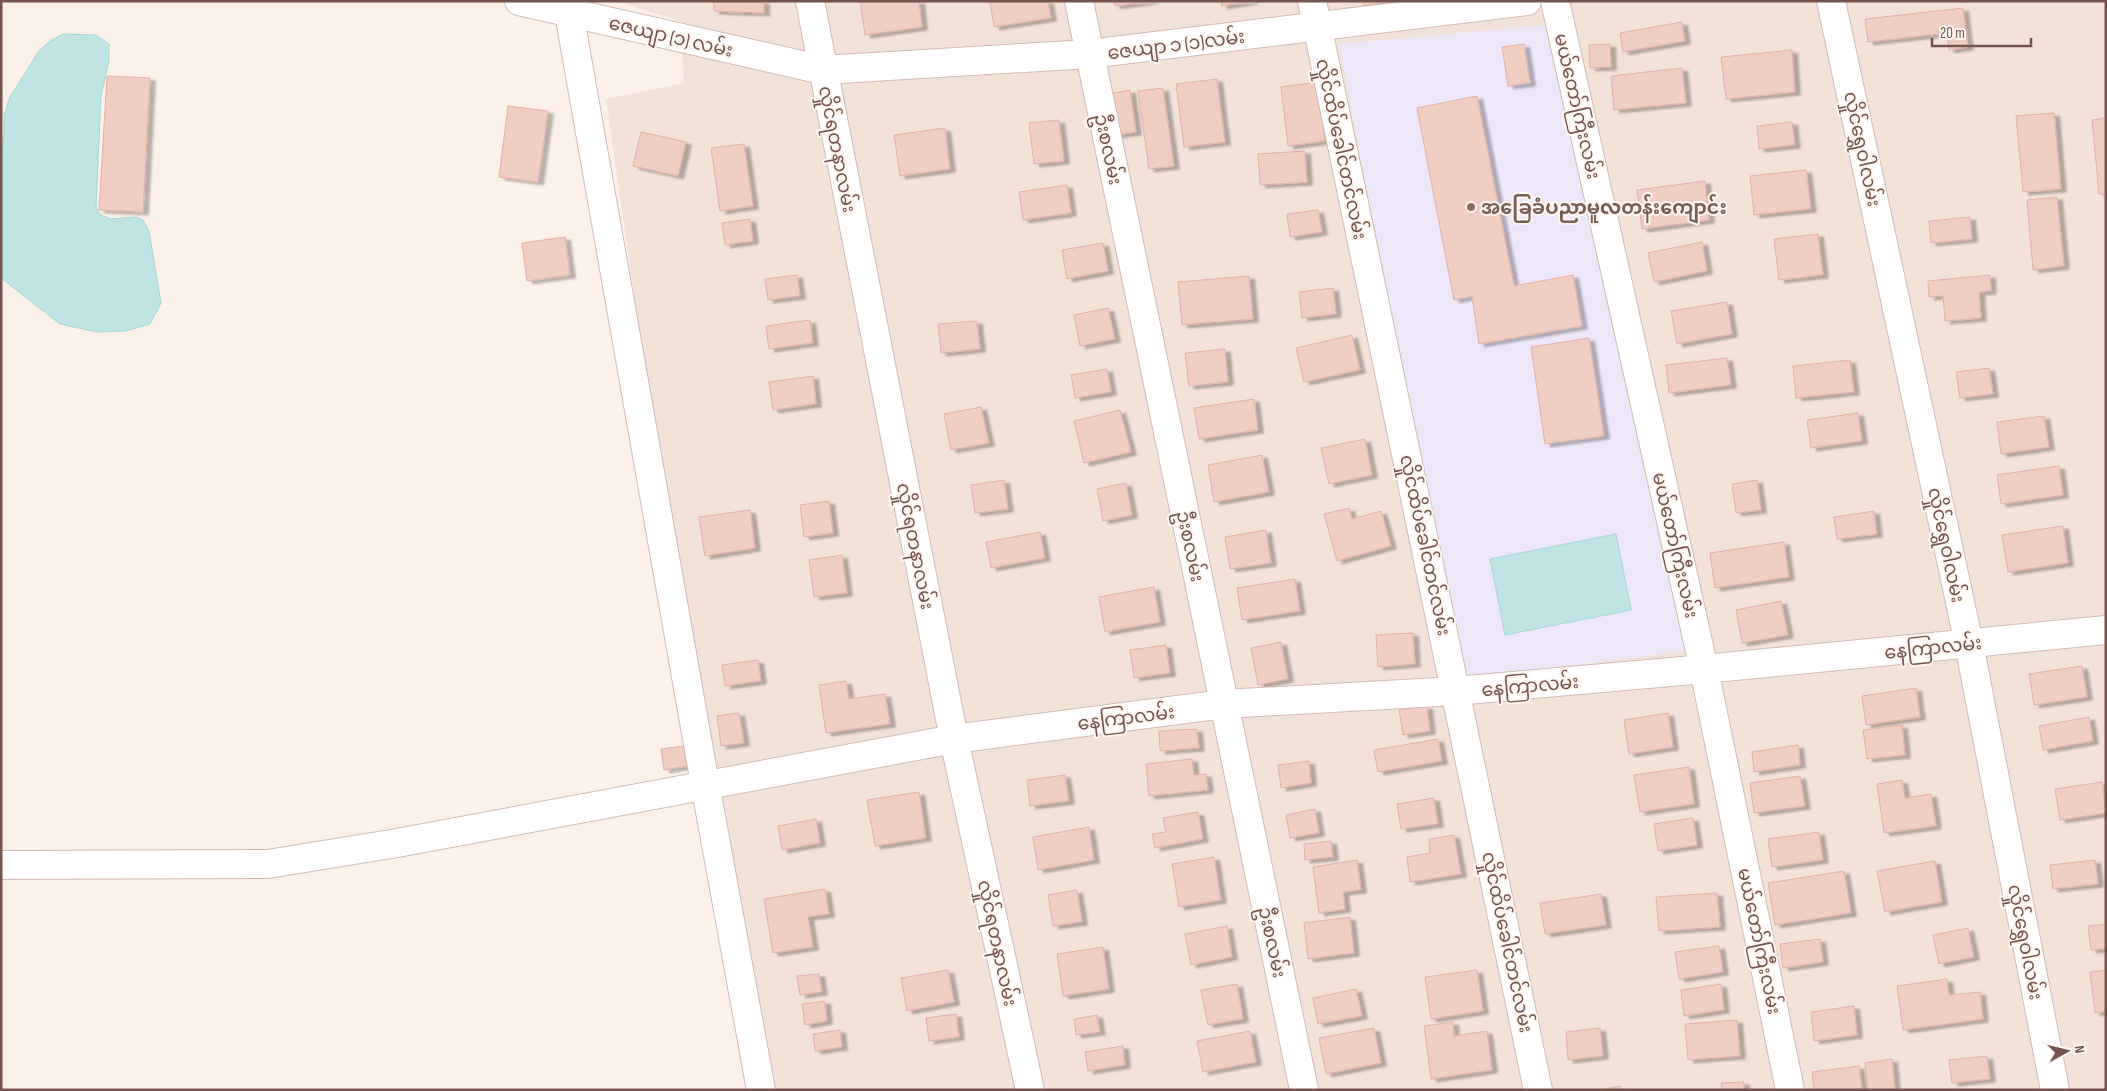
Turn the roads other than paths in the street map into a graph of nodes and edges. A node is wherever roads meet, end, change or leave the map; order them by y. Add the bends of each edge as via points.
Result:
1 (519, 1) edge
2 (810, 1) edge
3 (1079, 1) edge
4 (1527, 1) edge
5 (1555, 1) edge
6 (1831, 1) edge
7 (569, 13) junction
8 (1314, 14) edge
9 (1089, 54) junction
10 (823, 70) junction
11 (2106, 630) edge
12 (1969, 644) junction
13 (1704, 670) junction
14 (1456, 691) junction
15 (1224, 704) junction
16 (954, 739) junction
17 (705, 784) junction
18 (1, 865) edge
19 (761, 1090) edge
20 (1030, 1090) edge
21 (1304, 1090) edge
22 (1538, 1090) edge
23 (1790, 1090) edge
24 (2055, 1090) edge

1 - 7 street, ဇေယျာ (၁) လမ်း
2 - 10 street, လှိုင်ရတနာလမ်း
3 - 9 street, ဦးစလမ်း
4 - 8 street, ဇေယျာ ၁ (၁)လမ်း
5 - 13 street, မယ်တော်ကြီးလမ်း
6 - 12 street, လှိုင်ရွှေဝါလမ်း
7 - 10 street, ဇေယျာ (၁) လမ်း
7 - 17 street
8 - 9 street, ဇေယျာ ၁ (၁)လမ်း
8 - 14 street, လှိုင်ထိပ်ခေါင်တင်လမ်း
9 - 10 street, ဇေယျာ ၁ (၁)လမ်း
9 - 15 street, ဦးစလမ်း
10 - 16 street, လှိုင်ရတနာလမ်း
11 - 12 street, နေကြာလမ်း
12 - 13 street, နေကြာလမ်း
12 - 24 street, လှိုင်ရွှေဝါလမ်း
13 - 14 street, နေကြာလမ်း
13 - 23 street, မယ်တော်ကြီးလမ်း
14 - 15 street, နေကြာလမ်း
14 - 22 street, လှိုင်ထိပ်ခေါင်တင်လမ်း
15 - 16 street, နေကြာလမ်း
15 - 21 street, ဦးစလမ်း
16 - 17 street, နေကြာလမ်း
16 - 20 street, လှိုင်ရတနာလမ်း
17 - 18 street, နေကြာလမ်း via 268,864
17 - 19 street

